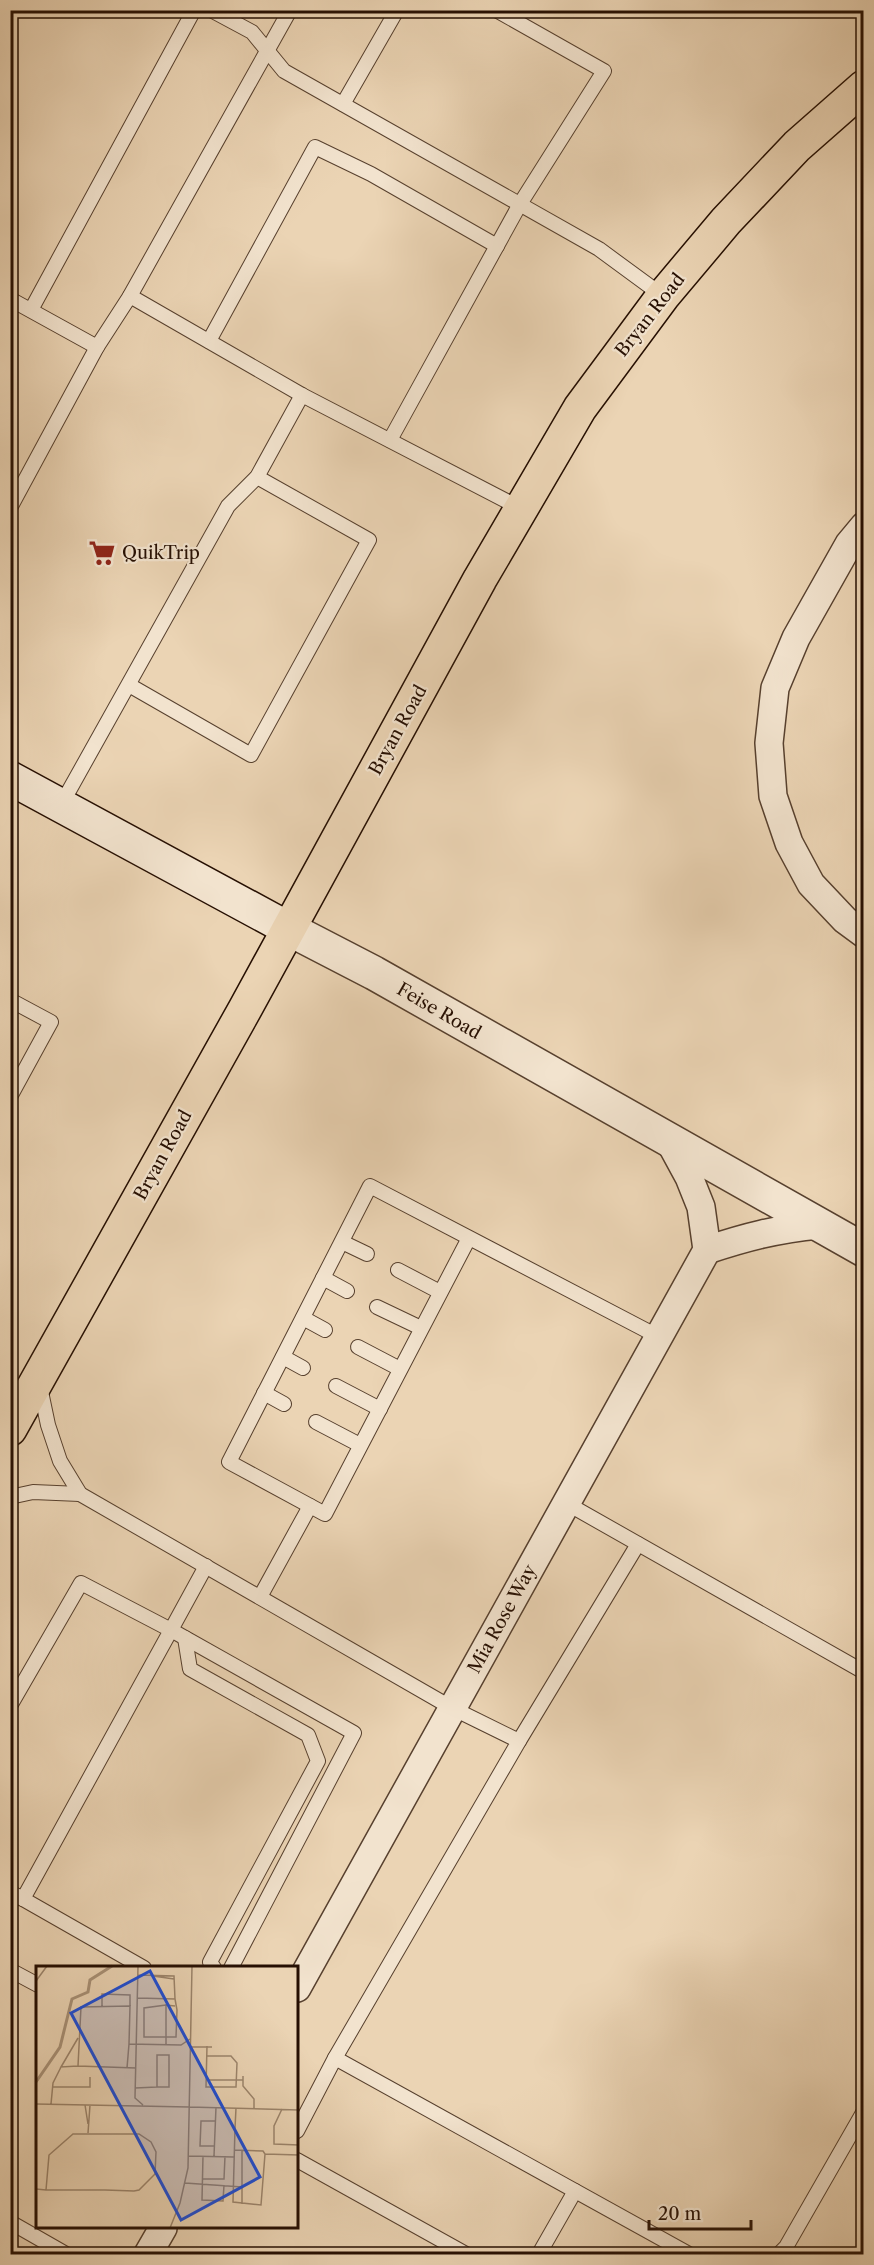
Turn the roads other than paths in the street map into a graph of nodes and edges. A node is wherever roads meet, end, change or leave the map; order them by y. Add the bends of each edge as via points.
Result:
1 (194, 10) edge
2 (211, 10) edge
3 (290, 10) edge
4 (397, 10) edge
5 (496, 10) edge
6 (267, 51) junction
7 (864, 87) edge
8 (343, 105) junction
9 (520, 204) junction
10 (497, 246) junction
11 (130, 296) junction
12 (663, 296) junction
13 (10, 299) edge
14 (31, 310) junction
15 (209, 341) junction
16 (97, 347) junction
17 (302, 395) junction
18 (390, 441) junction
19 (257, 477) junction
20 (10, 508) edge
21 (520, 508) junction
22 (864, 526) edge
23 (129, 685) junction
24 (10, 778) edge
25 (61, 805) junction
26 (289, 930) junction
27 (864, 934) edge
28 (10, 1000) edge
29 (15, 1076) edge
30 (10, 1097) edge
31 (670, 1142) junction
32 (819, 1225) junction
33 (469, 1238) junction
34 (342, 1242) junction
35 (706, 1250) junction
36 (864, 1250) edge
37 (367, 1254) dead end
38 (398, 1270) dead end
39 (323, 1278) junction
40 (347, 1291) dead end
41 (440, 1292) junction
42 (377, 1307) dead end
43 (303, 1318) junction
44 (421, 1328) junction
45 (325, 1330) dead end
46 (659, 1337) junction
47 (358, 1347) dead end
48 (283, 1357) junction
49 (303, 1368) dead end
50 (400, 1370) junction
51 (39, 1379) junction
52 (336, 1386) dead end
53 (264, 1394) junction
54 (284, 1404) dead end
55 (380, 1409) junction
56 (316, 1422) dead end
57 (10, 1429) edge
58 (360, 1446) junction
59 (80, 1494) junction
60 (10, 1497) edge
61 (566, 1503) junction
62 (310, 1506) junction
63 (638, 1544) junction
64 (206, 1566) junction
65 (260, 1597) junction
66 (171, 1630) junction
67 (185, 1638) junction
68 (864, 1672) edge
69 (10, 1706) edge
70 (452, 1708) junction
71 (519, 1741) junction
72 (17, 1896) edge
73 (140, 1966) edge
74 (213, 1966) edge
75 (232, 1966) edge
76 (10, 1970) edge
77 (36, 1984) edge
78 (298, 1986) edge
79 (335, 2058) junction
80 (864, 2111) edge
81 (298, 2129) edge
82 (298, 2161) edge
83 (575, 2191) junction
84 (10, 2222) edge
85 (163, 2229) edge
86 (66, 2254) edge
87 (148, 2254) edge
88 (466, 2254) edge
89 (539, 2254) edge
90 (689, 2254) edge
91 (779, 2254) edge

1 - 14 lane
2 - 6 lane via 252,32
3 - 6 lane
4 - 8 lane
5 - 9 lane via 604,71
6 - 8 lane via 284,71
6 - 11 lane
7 - 12 main road, Bryan Road via 797,146 741,204
8 - 9 lane
9 - 10 lane
9 - 12 lane via 599,249
10 - 15 lane via 371,174 315,147
10 - 18 lane
11 - 15 lane
11 - 16 lane
12 - 21 main road, Bryan Road via 580,408
13 - 14 lane
14 - 16 lane
15 - 17 lane
16 - 20 lane
17 - 18 lane
17 - 19 lane
18 - 21 lane
19 - 23 lane via 228,506
19 - 23 lane via 369,540 251,755
21 - 26 main road, Bryan Road
22 - 27 street via 849,544 796,638 775,688 769,743 773,796 789,843 811,884
23 - 25 lane
24 - 25 street, Feise Road
25 - 26 street, Feise Road
26 - 31 street, Feise Road via 374,973
26 - 51 main road, Bryan Road
28 - 29 lane via 51,1022
29 - 30 lane
31 - 32 street, Feise Road
31 - 35 street via 701,1208
32 - 35 street via 751,1235
32 - 36 street, Feise Road
33 - 34 lane via 370,1186
33 - 41 lane
33 - 46 lane
34 - 37 lane
34 - 39 lane
35 - 46 street, Mia Rose Way
38 - 41 lane
39 - 40 lane
39 - 43 lane
41 - 44 lane
42 - 44 lane
43 - 45 lane
43 - 48 lane
44 - 50 lane
46 - 61 street, Mia Rose Way
47 - 50 lane
48 - 49 lane
48 - 53 lane
50 - 55 lane
51 - 57 main road, Bryan Road
51 - 59 lane via 60,1461
52 - 55 lane
53 - 54 lane
53 - 62 lane via 229,1462
55 - 58 lane
56 - 58 lane
58 - 62 lane via 325,1514
59 - 60 lane via 33,1492
59 - 64 lane
61 - 63 lane
61 - 70 street, Mia Rose Way
62 - 65 lane
63 - 68 lane
63 - 71 lane
64 - 65 lane
64 - 66 lane
65 - 70 lane
66 - 67 lane
66 - 69 lane via 81,1583
66 - 72 lane
67 - 74 lane via 190,1669 308,1735 318,1761 210,1962
67 - 75 lane via 354,1733
70 - 71 lane
70 - 78 street, Mia Rose Way
71 - 79 lane
72 - 73 lane
76 - 77 lane
79 - 81 lane
79 - 83 lane
80 - 91 lane
82 - 88 lane
83 - 89 lane
83 - 90 lane
84 - 86 lane
85 - 87 street

